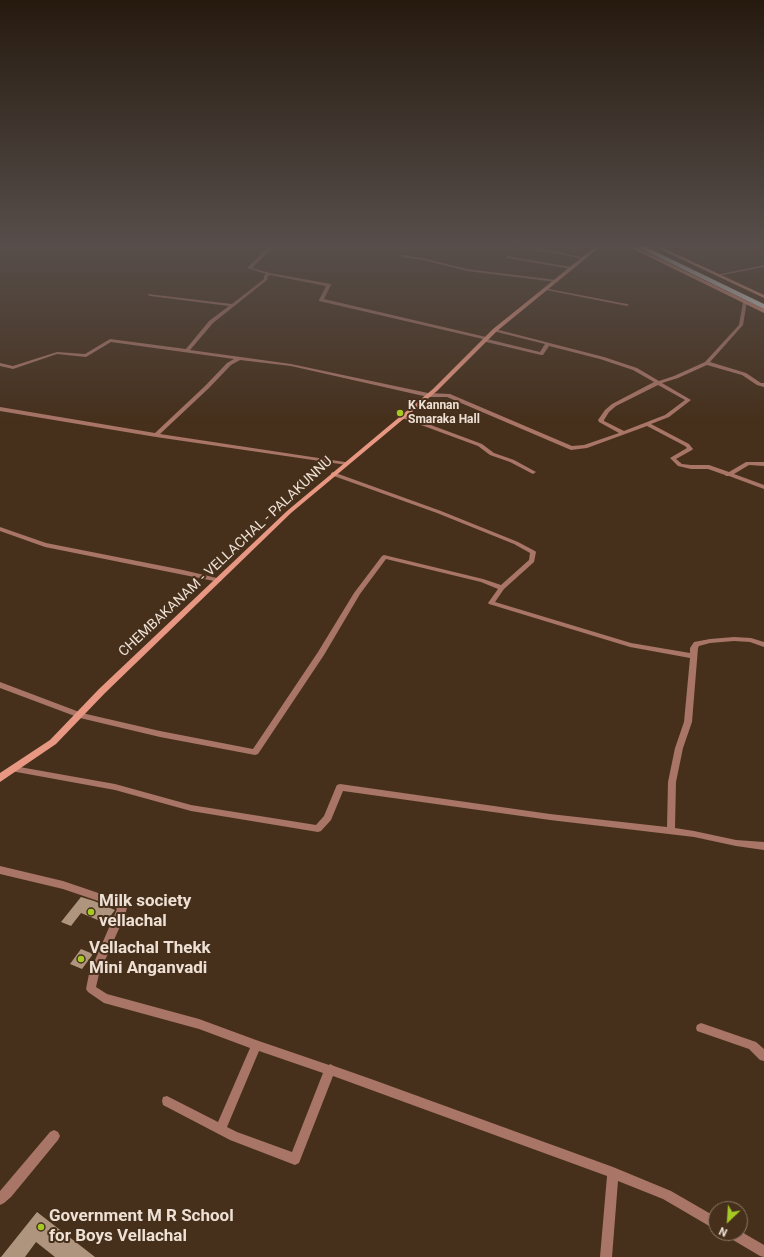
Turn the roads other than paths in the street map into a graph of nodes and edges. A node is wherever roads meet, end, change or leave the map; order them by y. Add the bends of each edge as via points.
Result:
1 (232, 305) edge
2 (341, 305) edge
3 (527, 305) edge
4 (745, 305) edge
5 (751, 305) edge
6 (764, 311) edge
7 (495, 330) junction
8 (485, 339) junction
9 (548, 343) junction
10 (187, 351) junction
11 (239, 358) junction
12 (707, 363) junction
13 (0, 364) edge
14 (657, 383) junction
15 (764, 385) edge
16 (428, 395) junction
17 (0, 409) edge
18 (404, 417) junction
19 (647, 424) junction
20 (624, 433) junction
21 (156, 435) junction
22 (345, 464) junction
23 (764, 464) edge
24 (533, 472) dead end
25 (333, 474) junction
26 (728, 475) junction
27 (764, 487) edge
28 (0, 528) edge
29 (219, 580) junction
30 (502, 588) junction
31 (764, 645) edge
32 (693, 656) junction
33 (0, 685) edge
34 (80, 715) junction
35 (14, 769) junction
36 (0, 778) edge
37 (671, 832) junction
38 (764, 846) edge
39 (0, 870) edge
40 (701, 1028) dead end
41 (256, 1045) junction
42 (764, 1056) edge
43 (330, 1069) junction
44 (167, 1101) dead end
45 (221, 1129) junction
46 (54, 1136) dead end
47 (613, 1173) junction
48 (0, 1199) edge
49 (708, 1219) edge
50 (745, 1241) edge
51 (764, 1252) edge
52 (606, 1257) edge

1 - 10 street via 211,322
2 - 8 street
3 - 7 main road, CHEMBAKANAM - VELLACHAL - PALAKUNNU
4 - 12 street via 741,325
5 - 6 main road
7 - 8 main road, CHEMBAKANAM - VELLACHAL - PALAKUNNU
7 - 9 street
8 - 9 street via 541,354
8 - 16 main road, CHEMBAKANAM - VELLACHAL - PALAKUNNU
9 - 14 street via 628,367
10 - 11 street
10 - 13 street via 110,340 86,356 57,353 13,368
11 - 16 street via 291,365
11 - 21 street via 229,364
12 - 14 street
12 - 15 street via 744,374
14 - 19 street via 688,400 666,416
14 - 20 street via 606,411 602,422
16 - 18 main road, CHEMBAKANAM - VELLACHAL - PALAKUNNU
16 - 20 street via 448,395 571,448 585,447
17 - 21 street
18 - 22 main road, CHEMBAKANAM - VELLACHAL - PALAKUNNU
18 - 24 street via 480,445 492,454
19 - 20 street
19 - 26 street via 687,445 690,449 673,458 680,465 709,467
21 - 22 street
22 - 25 main road, CHEMBAKANAM - VELLACHAL - PALAKUNNU
23 - 26 street via 748,463
25 - 29 main road, CHEMBAKANAM - VELLACHAL - PALAKUNNU via 289,512
25 - 30 street via 439,512 533,552 532,561
26 - 27 street
28 - 29 street via 45,545
29 - 34 main road, CHEMBAKANAM - VELLACHAL - PALAKUNNU
30 - 32 street via 491,603 630,645
30 - 34 street via 384,557 357,593 321,653 255,752 160,734
31 - 32 street via 751,640 710,641 697,644
32 - 37 street via 688,722 672,782
33 - 34 street
34 - 35 main road, CHEMBAKANAM - VELLACHAL - PALAKUNNU via 53,742
35 - 36 main road, CHEMBAKANAM - VELLACHAL - PALAKUNNU
35 - 37 street via 115,787 191,808 318,829 328,818 340,787
37 - 38 street
39 - 41 street via 63,885 116,903 122,908 94,974 91,989 104,998 199,1024
40 - 42 street via 752,1045
41 - 43 street
41 - 45 street
43 - 45 street via 295,1159
43 - 47 street
44 - 45 street
46 - 48 street
47 - 49 street via 667,1195
47 - 52 street
50 - 51 street

